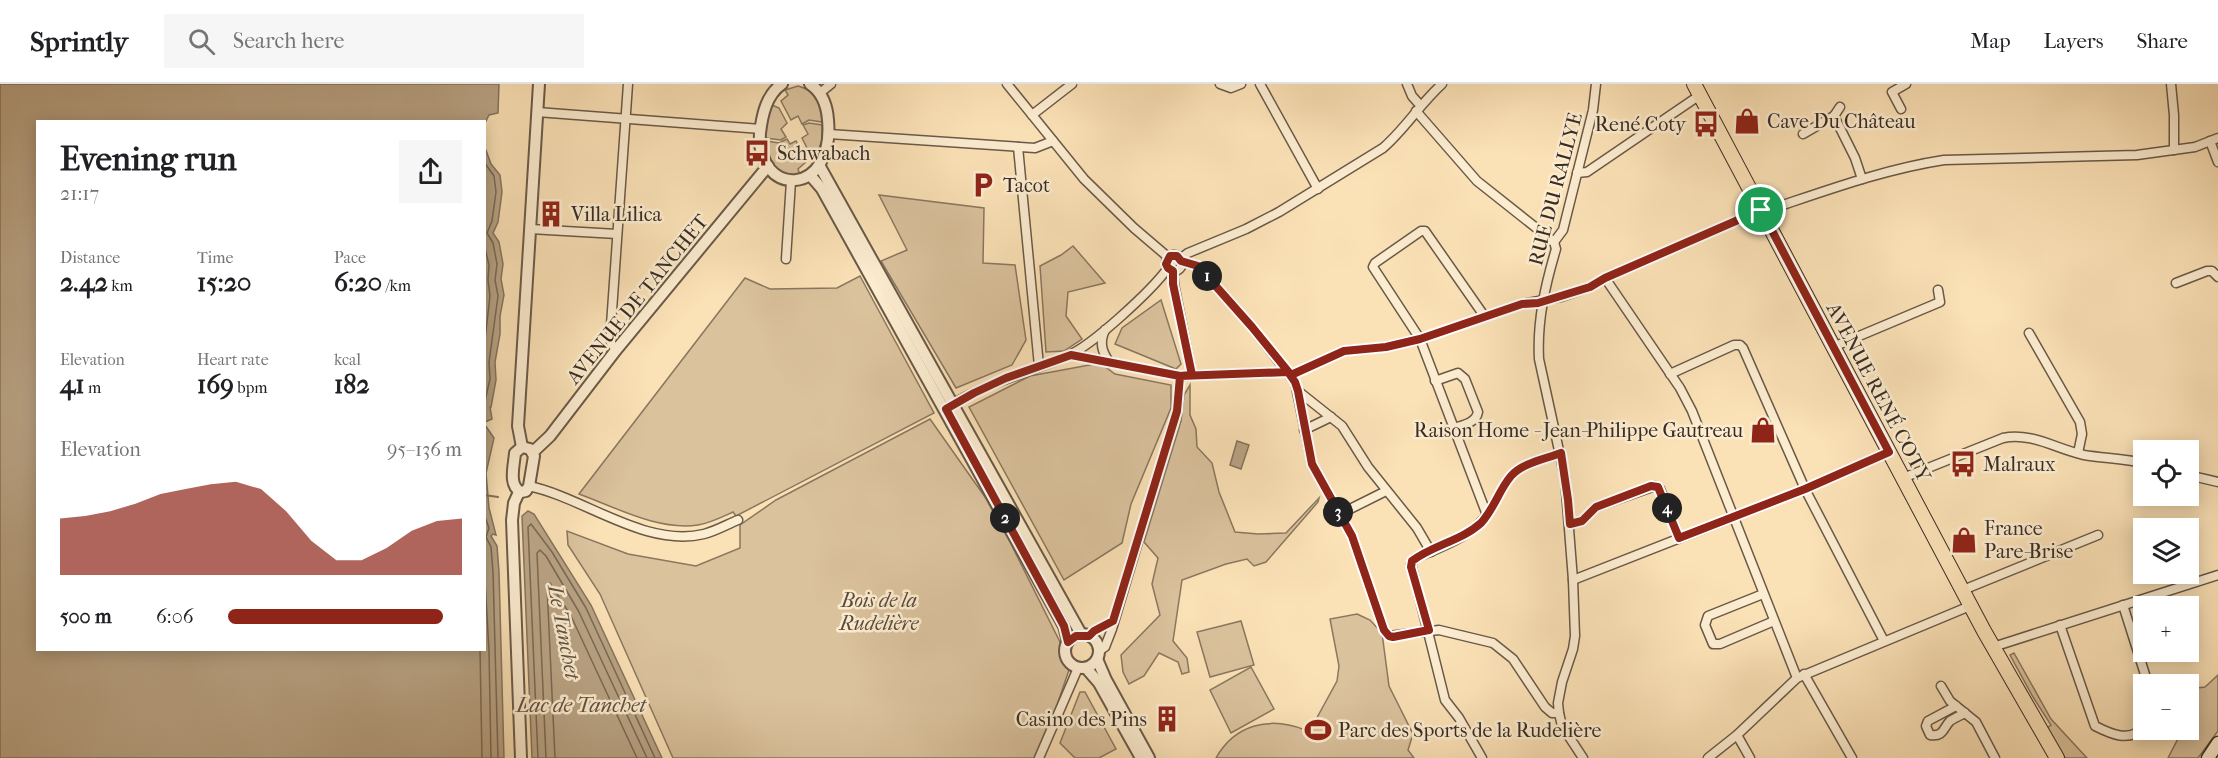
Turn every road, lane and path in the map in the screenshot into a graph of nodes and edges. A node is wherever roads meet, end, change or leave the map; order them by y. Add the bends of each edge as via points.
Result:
1 (539, 84) edge
2 (628, 84) edge
3 (782, 84) edge
4 (810, 84) edge
5 (831, 84) edge
6 (1007, 84) edge
7 (1072, 84) edge
8 (1220, 84) edge
9 (1240, 84) edge
10 (1260, 84) edge
11 (1407, 84) edge
12 (1442, 84) edge
13 (1596, 84) edge
14 (1906, 84) edge
15 (2171, 84) edge
16 (770, 88) edge
17 (1697, 90) edge
18 (820, 93) junction
19 (1840, 107) dead end
20 (1418, 108) junction
21 (1901, 109) dead end
22 (537, 112) junction
23 (1032, 115) junction
24 (1834, 116) junction
25 (626, 118) junction
26 (760, 129) junction
27 (829, 134) junction
28 (1803, 135) dead end
29 (2214, 139) edge
30 (1053, 141) junction
31 (1018, 147) junction
32 (2174, 150) junction
33 (2218, 162) edge
34 (819, 165) junction
35 (768, 166) junction
36 (1577, 173) junction
37 (810, 175) junction
38 (1862, 179) junction
39 (791, 181) junction
40 (1318, 189) junction
41 (1761, 210) junction
42 (530, 229) junction
43 (617, 234) junction
44 (1554, 242) junction
45 (1168, 257) junction
46 (786, 259) dead end
47 (1181, 260) junction
48 (1170, 270) junction
49 (2218, 277) edge
50 (1605, 278) junction
51 (2176, 283) dead end
52 (1938, 290) dead end
53 (1543, 301) junction
54 (1485, 317) junction
55 (1107, 327) junction
56 (2029, 333) dead end
57 (1420, 339) junction
58 (1833, 346) junction
59 (616, 350) junction
60 (1071, 355) junction
61 (1110, 363) junction
62 (1039, 366) junction
63 (1289, 374) junction
64 (1670, 374) junction
65 (1192, 375) junction
66 (1180, 376) junction
67 (1435, 381) junction
68 (1298, 391) junction
69 (950, 407) junction
70 (1331, 417) junction
71 (1454, 429) junction
72 (1304, 430) junction
73 (528, 449) junction
74 (1889, 452) junction
75 (1561, 453) junction
76 (2078, 453) junction
77 (2133, 461) edge
78 (1903, 478) junction
79 (2199, 478) edge
80 (2218, 482) edge
81 (524, 489) junction
82 (1805, 489) junction
83 (1386, 491) junction
84 (1340, 514) junction
85 (1487, 515) junction
86 (1733, 516) junction
87 (738, 520) dead end
88 (1570, 524) junction
89 (2098, 536) dead end
90 (1679, 538) junction
91 (1431, 552) junction
92 (2218, 574) edge
93 (1573, 580) junction
94 (1963, 590) junction
95 (1763, 594) junction
96 (2123, 605) junction
97 (1971, 606) junction
98 (1113, 621) junction
99 (1774, 621) junction
100 (2060, 625) junction
101 (1429, 630) junction
102 (1085, 635) junction
103 (1884, 641) junction
104 (1068, 642) junction
105 (1993, 647) junction
106 (1098, 655) junction
107 (1082, 668) junction
108 (2145, 674) edge
109 (1801, 676) junction
110 (1941, 686) dead end
111 (1956, 706) junction
112 (1965, 713) junction
113 (1559, 714) junction
114 (2133, 734) edge
115 (1737, 735) junction
116 (2218, 743) edge
117 (521, 758) edge
118 (1040, 758) edge
119 (1141, 758) edge
120 (1149, 758) edge
121 (1482, 758) edge
122 (1583, 758) edge
123 (1708, 758) edge
124 (1750, 758) edge
125 (1852, 758) edge
126 (1995, 758) edge
127 (2057, 758) edge
128 (2208, 758) edge

1 - 22 street
2 - 25 street
3 - 16 street
4 - 18 street
5 - 18 street
6 - 23 street
7 - 23 street
8 - 9 street via 1231,88
10 - 40 street
11 - 20 street
12 - 20 street
13 - 36 street, RUE DU RALLYE
14 - 21 street via 1892,92
15 - 32 street
16 - 26 street
17 - 36 street via 1587,172
17 - 41 main road, AVENUE RENÉ COTY
18 - 27 street via 828,114
19 - 24 street
20 - 40 street via 1383,148
20 - 44 street via 1477,181
22 - 25 street
22 - 42 street
23 - 30 street
24 - 28 street
24 - 38 street
25 - 26 street
25 - 43 street
26 - 35 street
27 - 31 street
27 - 34 street
29 - 32 street
29 - 33 street
30 - 31 street via 1035,148
30 - 45 street via 1108,203
31 - 62 street
32 - 38 street via 2137,155 1944,160
34 - 37 street
34 - 69 street
35 - 39 street via 774,174
35 - 59 street, AVENUE DE TANCHET
36 - 44 street, RUE DU RALLYE via 1563,230
37 - 39 street
37 - 69 street via 822,189
38 - 41 street
39 - 46 street
40 - 47 street
41 - 50 street
41 - 58 main road, AVENUE RENÉ COTY
42 - 43 street
42 - 73 street via 518,429
43 - 59 street via 611,325 611,343
44 - 53 street, RUE DU RALLYE via 1556,249
45 - 47 street via 1175,255
45 - 48 street
47 - 48 street via 1180,268
47 - 63 street via 1198,266
48 - 55 street
48 - 65 street
49 - 51 street via 2206,271
50 - 53 street via 1590,287
50 - 64 street
52 - 58 street via 1940,302
53 - 54 street
53 - 75 street, RUE DU RALLYE via 1539,359
54 - 57 street
54 - 57 street via 1428,233 1421,231 1372,267
55 - 60 street
55 - 61 street via 1102,348
56 - 76 street via 2080,422
57 - 63 street via 1344,351
57 - 67 street
58 - 74 main road, AVENUE RENÉ COTY
59 - 73 street, AVENUE DE TANCHET via 550,436
60 - 61 street
60 - 62 street
61 - 66 street
62 - 69 street
63 - 65 street
63 - 68 street
64 - 82 street via 1740,345
64 - 86 street via 1692,411
65 - 66 street
66 - 98 street via 1177,411
67 - 71 street
67 - 71 street via 1458,374 1465,379 1478,412 1474,420
68 - 70 street
68 - 72 street
69 - 102 street
69 - 104 street via 1064,626
70 - 72 street
70 - 83 street via 1346,430
71 - 85 street
72 - 84 street via 1312,464
73 - 81 street via 534,456
73 - 81 street via 515,453 513,485
74 - 78 main road, AVENUE RENÉ COTY
74 - 82 street
75 - 85 street via 1517,471
75 - 88 street, RUE DU RALLYE
76 - 77 street
76 - 78 street via 2015,436
78 - 94 main road, AVENUE RENÉ COTY
79 - 80 street
81 - 87 street via 564,498 655,533 706,534
81 - 117 street via 514,504 512,520
82 - 86 street
82 - 103 street
83 - 84 street
83 - 91 street
84 - 101 street via 1352,536 1384,630 1389,636
85 - 91 street via 1462,536
86 - 90 street
86 - 95 street
88 - 90 street via 1582,521 1596,507 1655,486 1660,489
88 - 93 street, RUE DU RALLYE
89 - 94 street
90 - 93 street
91 - 101 street via 1411,564
92 - 96 street
93 - 113 street, RUE DU RALLYE via 1575,636 1562,682
94 - 97 main road, AVENUE RENÉ COTY
95 - 99 street
95 - 99 street via 1708,616 1705,625 1711,642 1720,644
96 - 100 street
96 - 108 street
97 - 103 street
97 - 105 main road, AVENUE RENÉ COTY
98 - 102 street
98 - 106 street via 1105,647
99 - 109 street
100 - 105 street
100 - 114 street via 2092,722 2120,737
101 - 113 street via 1483,639 1501,648 1514,659 1545,707
101 - 121 street via 1445,700
102 - 104 street
102 - 106 street via 1095,641
103 - 109 street
104 - 107 street via 1067,659
105 - 127 main road, AVENUE RENÉ COTY
106 - 107 street via 1094,663
106 - 120 street via 1106,680
107 - 118 street
107 - 119 street via 1099,683
109 - 115 street
109 - 125 street
110 - 111 street
111 - 112 street
111 - 112 street via 1928,721 1930,735 1945,731 1950,721
112 - 126 street via 1976,722
113 - 122 street via 1562,726
115 - 123 street
115 - 124 street
116 - 128 main road

